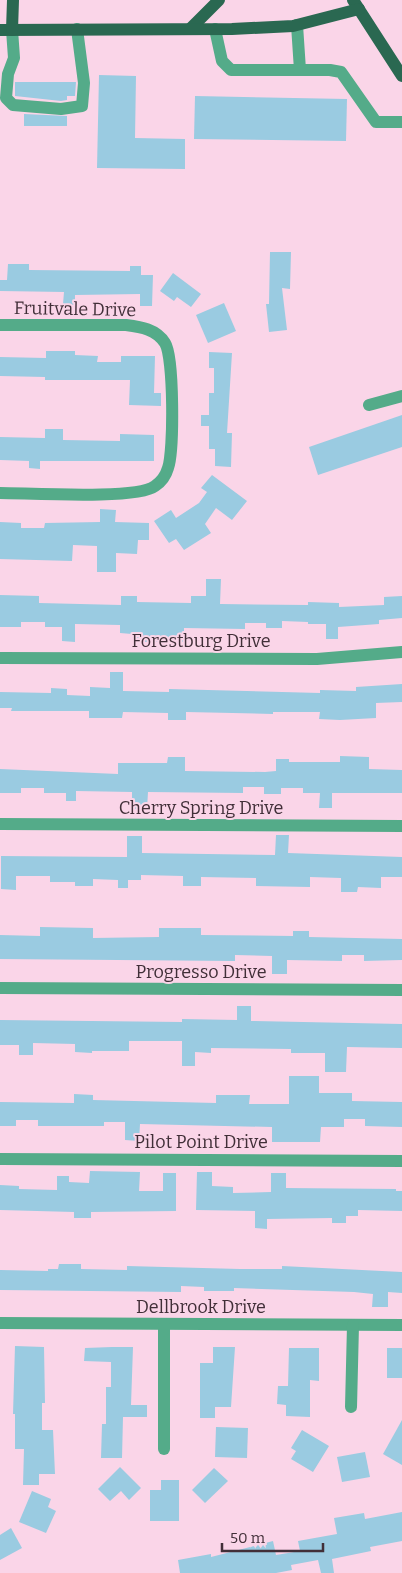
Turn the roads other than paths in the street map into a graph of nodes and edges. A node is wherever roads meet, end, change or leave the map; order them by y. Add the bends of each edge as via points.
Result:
1 (13, 0) edge
2 (219, 0) edge
3 (356, 5) edge
4 (297, 24) junction
5 (190, 29) junction
6 (215, 29) junction
7 (6, 30) edge
8 (77, 30) junction
9 (300, 70) junction
10 (402, 76) edge
11 (402, 122) edge
12 (0, 325) edge
13 (402, 396) edge
14 (369, 405) dead end
15 (0, 493) edge
16 (402, 652) edge
17 (0, 658) edge
18 (0, 824) edge
19 (402, 826) edge
20 (0, 988) edge
21 (402, 990) edge
22 (0, 1159) edge
23 (402, 1161) edge
24 (0, 1323) edge
25 (164, 1324) junction
26 (353, 1325) junction
27 (402, 1325) edge
28 (351, 1407) dead end
29 (164, 1449) dead end

1 - 7 main road
2 - 5 main road
3 - 4 main road
3 - 10 main road
4 - 6 main road
4 - 9 street
5 - 6 main road
5 - 8 main road
6 - 9 street via 222,61 231,70
7 - 8 main road
7 - 8 street via 14,58 8,74 6,98 13,105 61,109 82,106 84,84
9 - 11 street via 341,72 376,122
12 - 15 street, Fruitvale Drive via 126,325 145,328 158,334 166,344 171,360 168,469 154,487 130,494
13 - 14 street
16 - 17 street, Forestburg Drive via 317,659
18 - 19 street, Cherry Spring Drive
20 - 21 street, Progresso Drive
22 - 23 street, Pilot Point Drive
24 - 25 street, Dellbrook Drive
25 - 26 street, Dellbrook Drive
25 - 29 street
26 - 27 street, Dellbrook Drive
26 - 28 street

